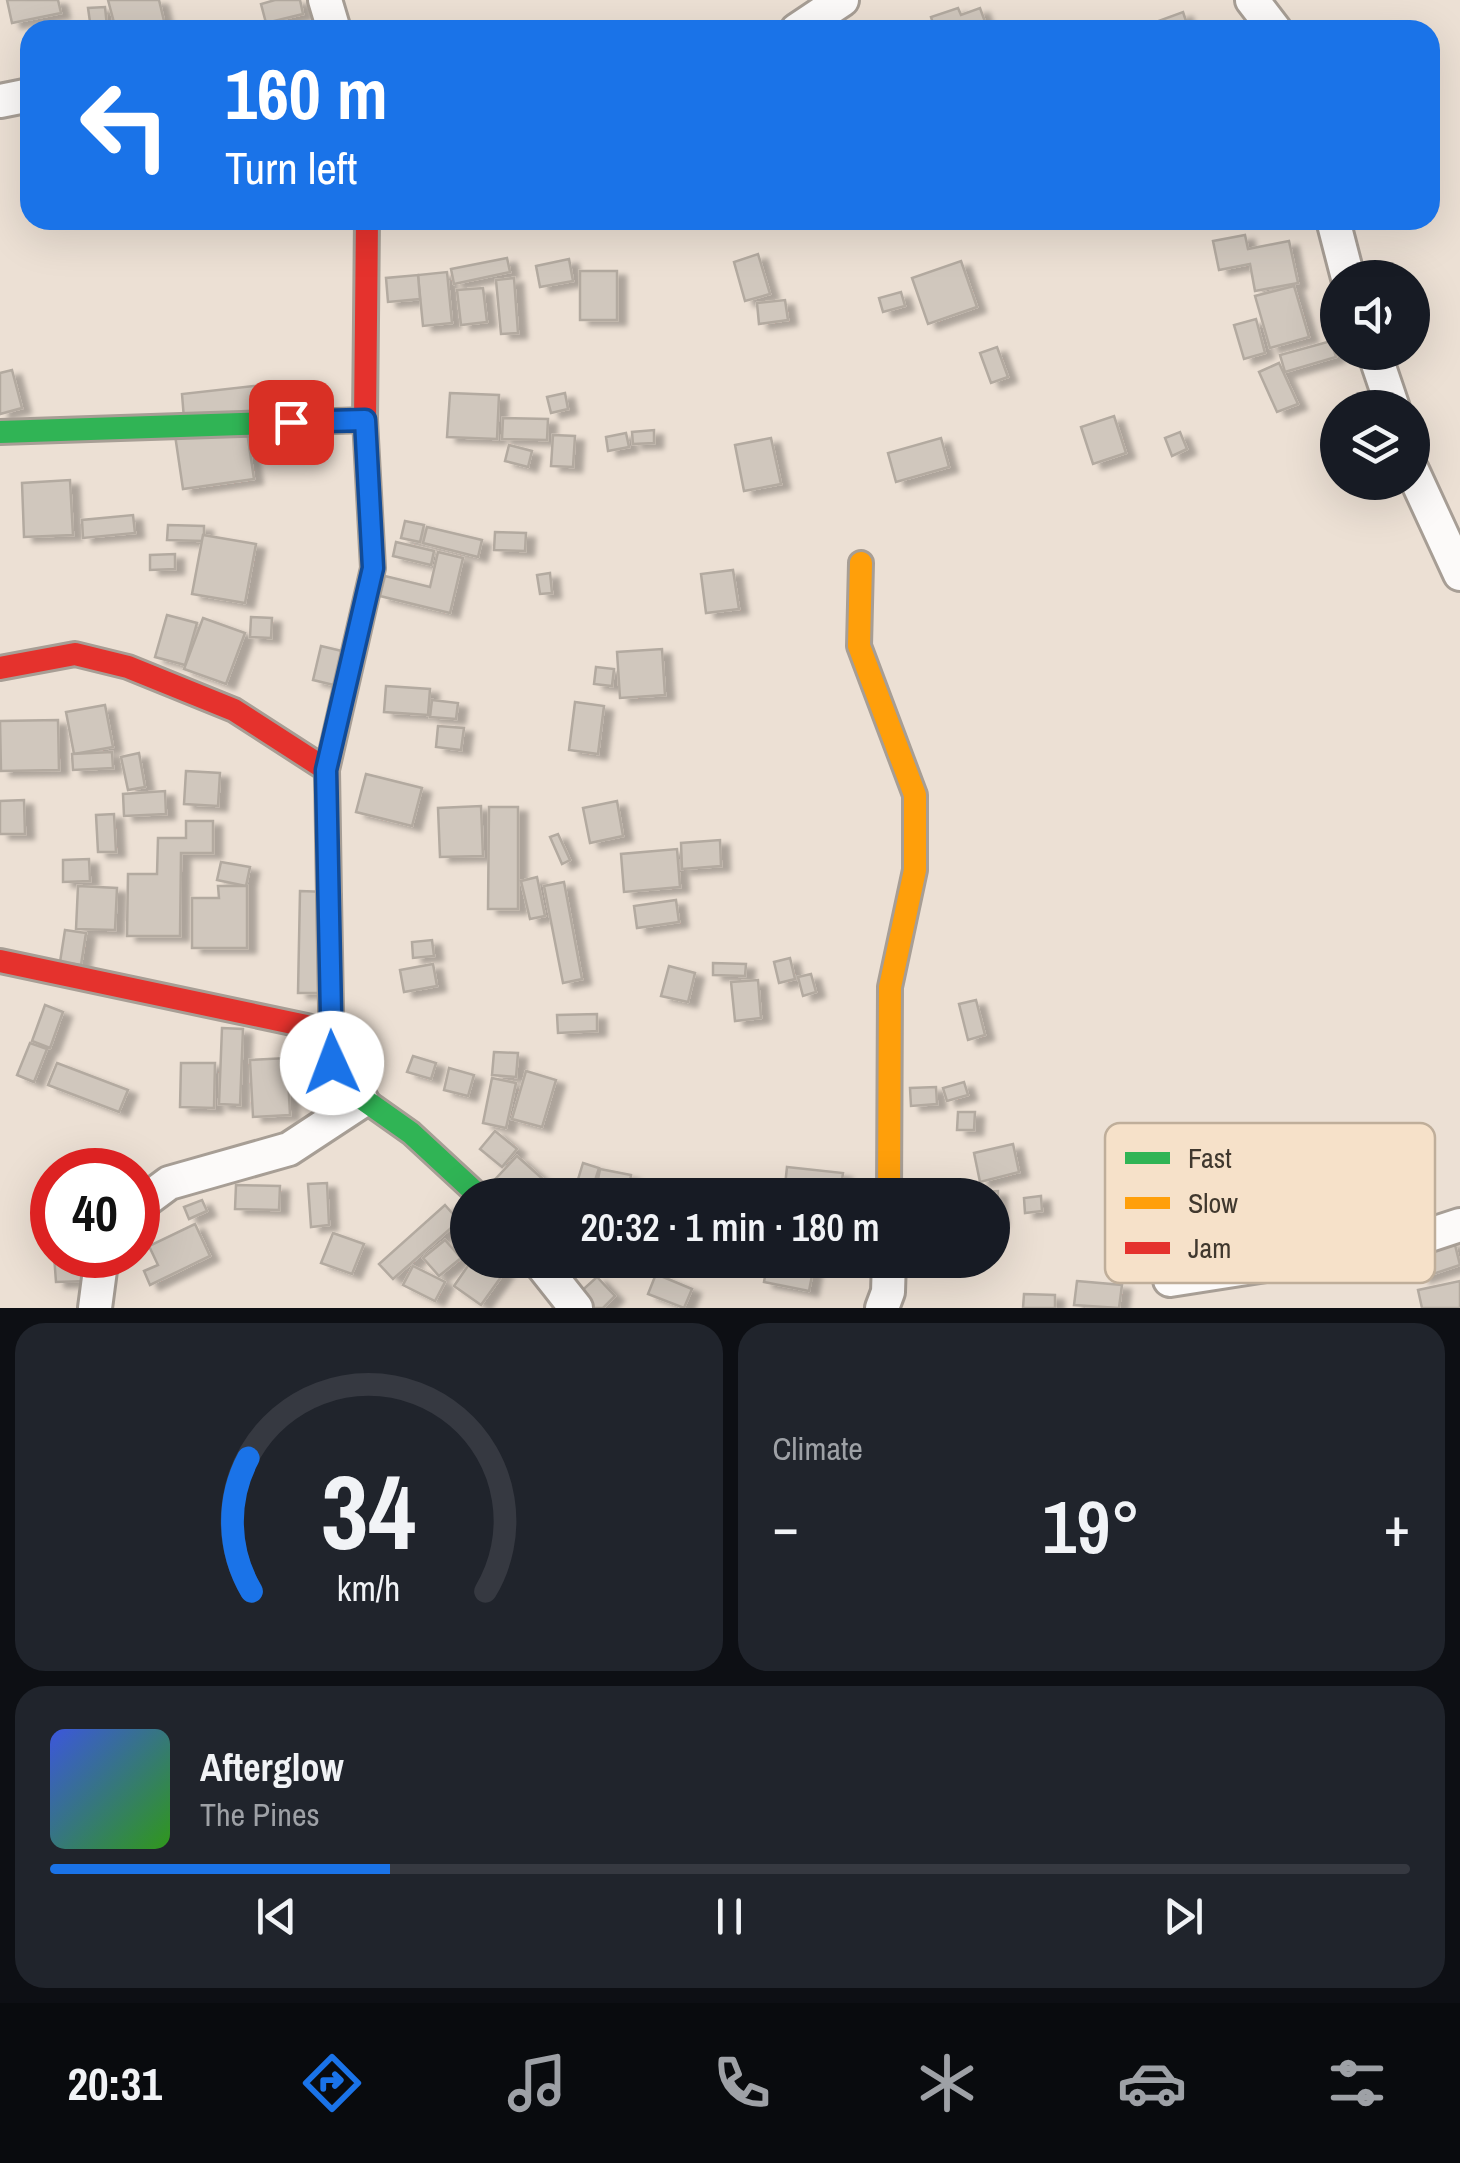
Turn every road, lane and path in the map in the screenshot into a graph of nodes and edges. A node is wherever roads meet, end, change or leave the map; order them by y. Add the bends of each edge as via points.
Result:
1 (842, 0) edge
2 (1252, 0) edge
3 (812, 20) edge
4 (1267, 20) edge
5 (369, 230) edge
6 (1336, 230) edge
7 (1343, 260) edge
8 (365, 420) junction
9 (0, 432) edge
10 (1426, 500) edge
11 (861, 562) dead end
12 (1460, 574) edge
13 (0, 668) edge
14 (326, 770) junction
15 (0, 961) edge
16 (330, 1031) junction
17 (362, 1101) junction
18 (460, 1178) edge
19 (889, 1178) edge
20 (160, 1190) edge
21 (1460, 1225) edge
22 (1435, 1233) edge
23 (99, 1278) edge
24 (552, 1278) edge
25 (888, 1278) edge
26 (95, 1308) edge
27 (576, 1308) edge
28 (882, 1308) edge

1 - 3 street
2 - 4 street
5 - 8 street
6 - 7 street
8 - 9 street
8 - 14 street via 373,568
10 - 12 street
11 - 19 street via 858,646 915,795 914,870 890,987
13 - 14 street via 75,654 128,667 234,710
14 - 16 street
15 - 16 street
16 - 17 street via 340,1082
17 - 18 street via 401,1124
17 - 20 street via 289,1149
21 - 22 street
23 - 26 street
24 - 27 street
25 - 28 street

